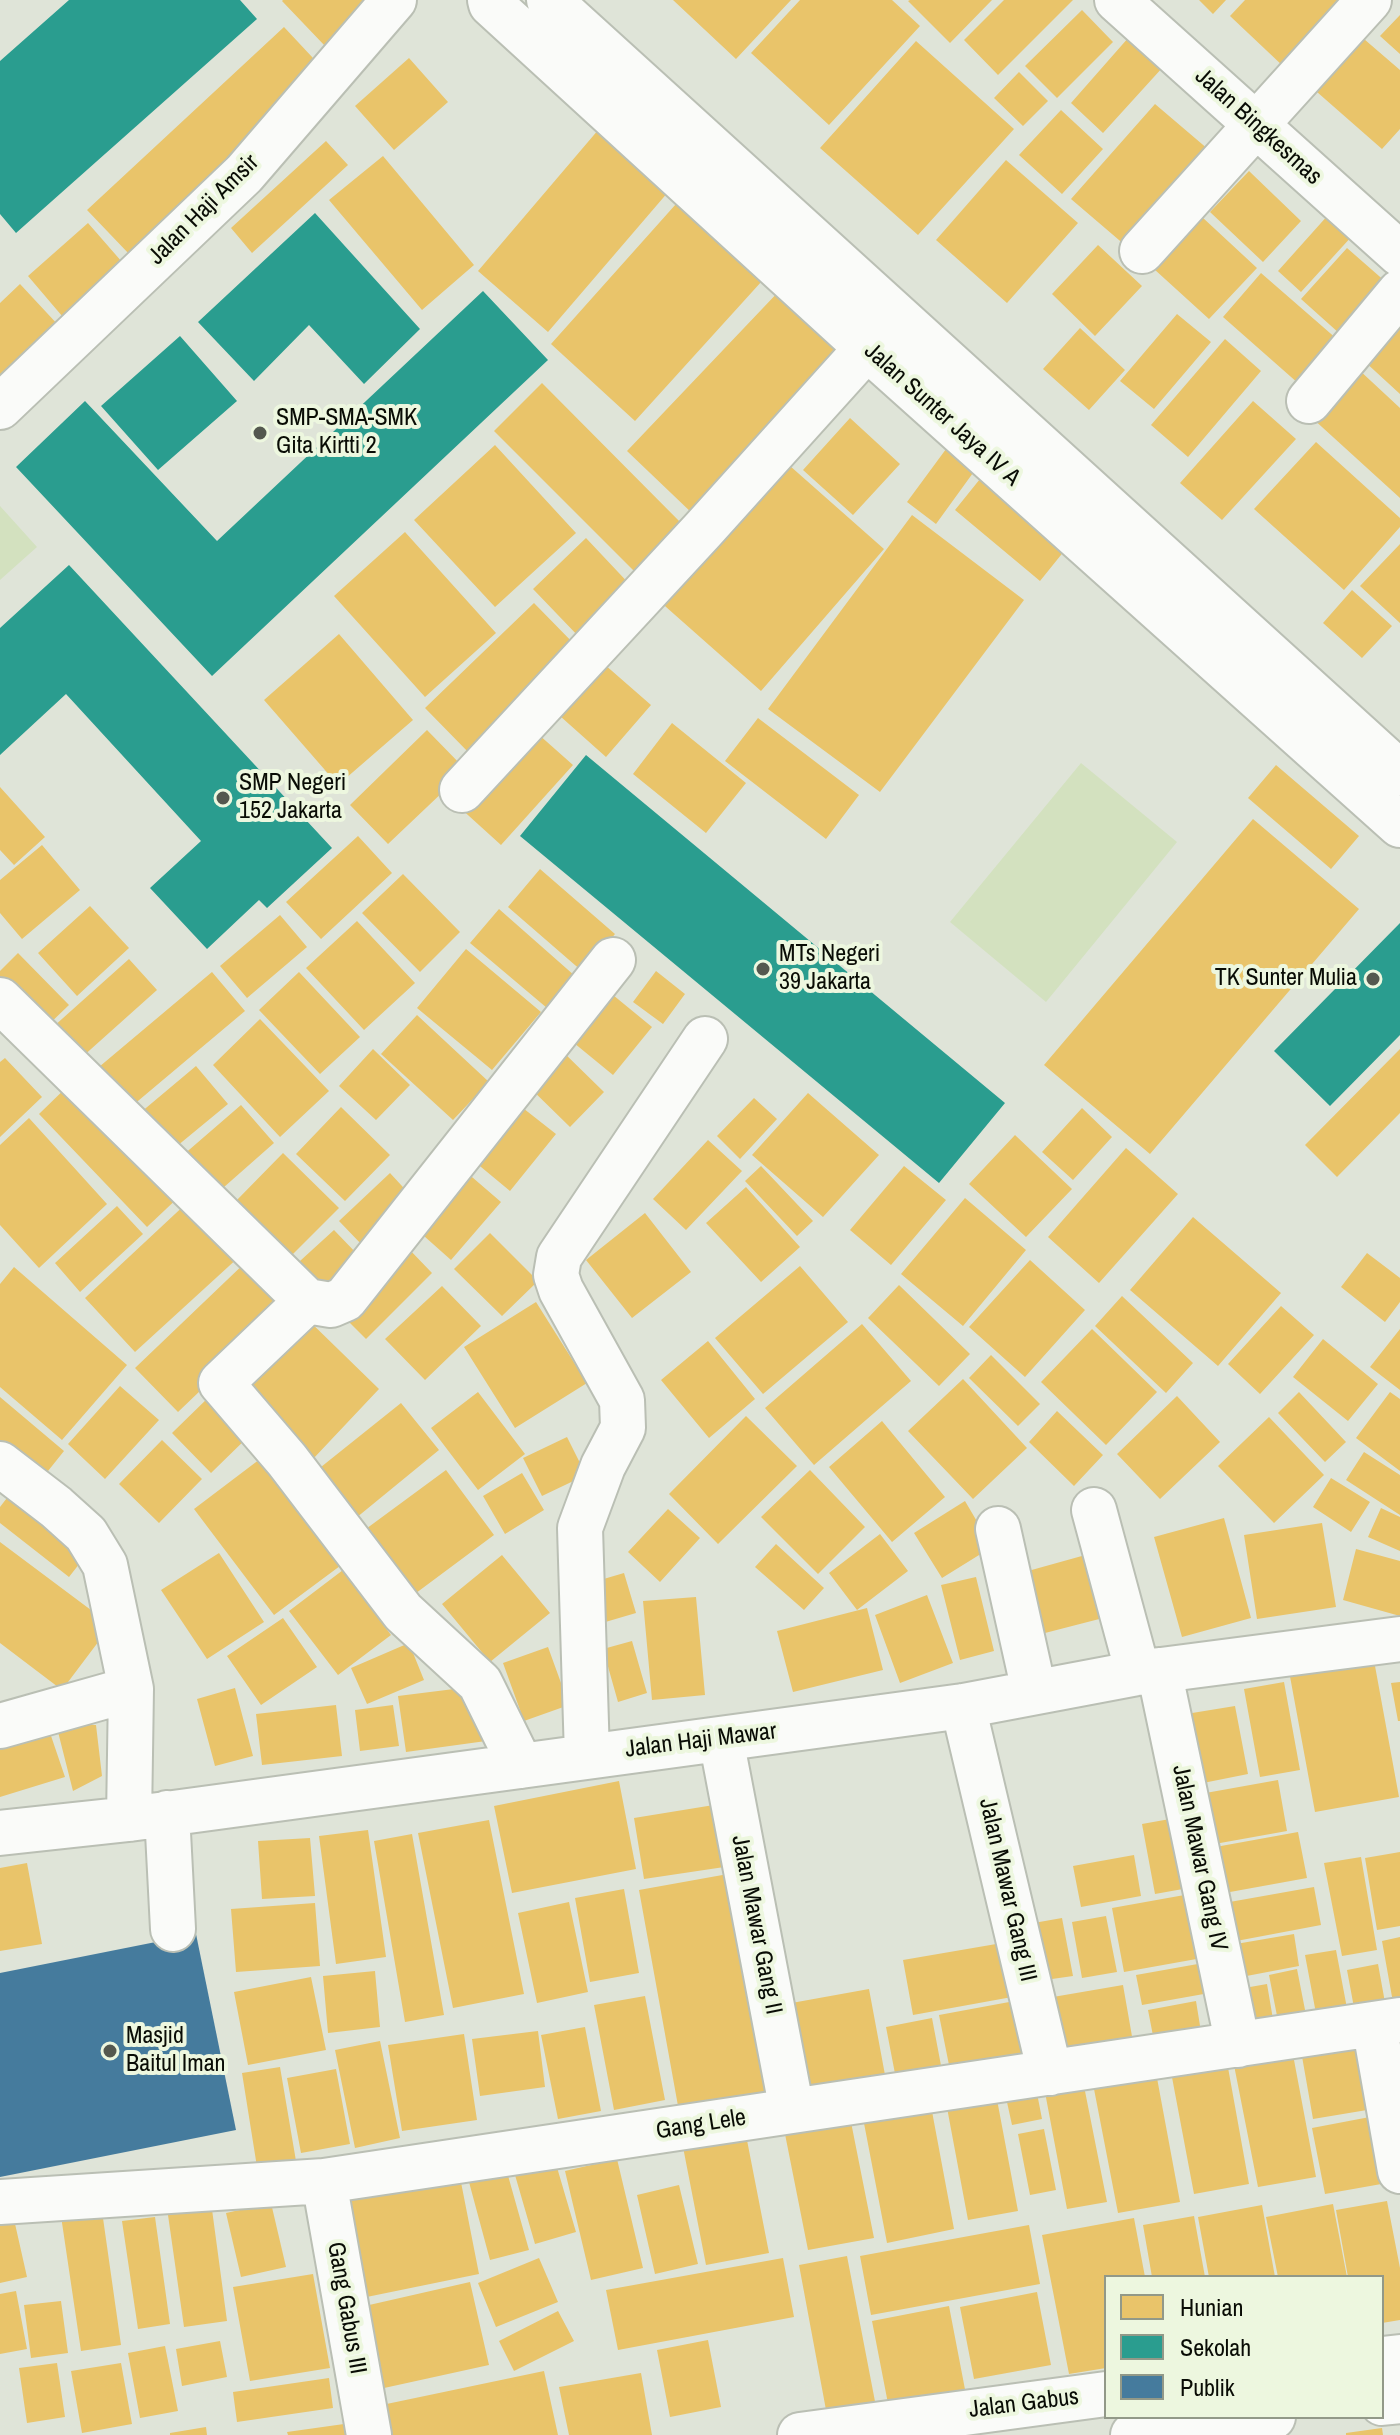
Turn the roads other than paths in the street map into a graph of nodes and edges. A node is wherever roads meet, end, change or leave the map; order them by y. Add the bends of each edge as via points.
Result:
1 (394, 0) edge
2 (490, 0) edge
3 (549, 0) edge
4 (1117, 0) edge
5 (1369, 0) edge
6 (1257, 126) junction
7 (1142, 251) dead end
8 (1400, 254) edge
9 (1400, 292) edge
10 (867, 348) junction
11 (1309, 401) dead end
12 (0, 407) edge
13 (1400, 773) edge
14 (462, 790) dead end
15 (1400, 825) edge
16 (613, 960) dead end
17 (0, 1000) edge
18 (705, 1039) dead end
19 (307, 1301) junction
20 (0, 1464) edge
21 (1094, 1510) dead end
22 (998, 1529) dead end
23 (1400, 1639) edge
24 (1149, 1671) junction
25 (131, 1689) junction
26 (1034, 1691) junction
27 (963, 1706) junction
28 (0, 1726) edge
29 (721, 1739) junction
30 (587, 1756) junction
31 (521, 1766) junction
32 (148, 1816) junction
33 (0, 1833) edge
34 (173, 1929) dead end
35 (1387, 2022) edge
36 (1238, 2045) junction
37 (1050, 2073) junction
38 (792, 2111) junction
39 (1400, 2171) edge
40 (324, 2181) junction
41 (0, 2202) edge
42 (1104, 2394) edge
43 (1257, 2419) edge
44 (369, 2435) edge
45 (800, 2435) edge
46 (1133, 2435) edge

1 - 12 street, Jalan Haji Amsir via 244,174
2 - 10 street, Jalan Sunter Jaya IV A
3 - 13 street, Jalan Sunter Jaya IV A
4 - 6 street, Jalan Bingkesmas
5 - 6 street
6 - 7 street
6 - 8 street, Jalan Bingkesmas
9 - 11 street
10 - 14 street
10 - 15 street, Jalan Sunter Jaya IV A
16 - 19 street via 345,1299 331,1305
17 - 19 street
18 - 30 street via 559,1257 556,1275 622,1400 623,1428 580,1528
19 - 31 street via 221,1383 403,1612 480,1683
20 - 25 street via 86,1534 105,1565
21 - 24 street, Jalan Mawar Gang IV
22 - 26 street
23 - 24 street, Jalan Haji Mawar
24 - 26 street, Jalan Haji Mawar
24 - 36 street, Jalan Mawar Gang IV
25 - 28 street
25 - 32 street
26 - 27 street, Jalan Haji Mawar
27 - 29 street, Jalan Haji Mawar
27 - 37 street, Jalan Mawar Gang III
29 - 30 street, Jalan Haji Mawar
29 - 38 street, Jalan Mawar Gang II
30 - 31 street, Jalan Haji Mawar
31 - 32 street, Jalan Haji Mawar
32 - 33 street, Jalan Haji Mawar
32 - 34 street
35 - 36 street, Gang Lele
35 - 39 street
36 - 37 street, Gang Lele
37 - 38 street, Gang Lele
38 - 40 street, Gang Lele
40 - 41 street, Gang Lele
40 - 44 street, Gang Gabus III
42 - 45 street, Jalan Gabus
43 - 46 street

